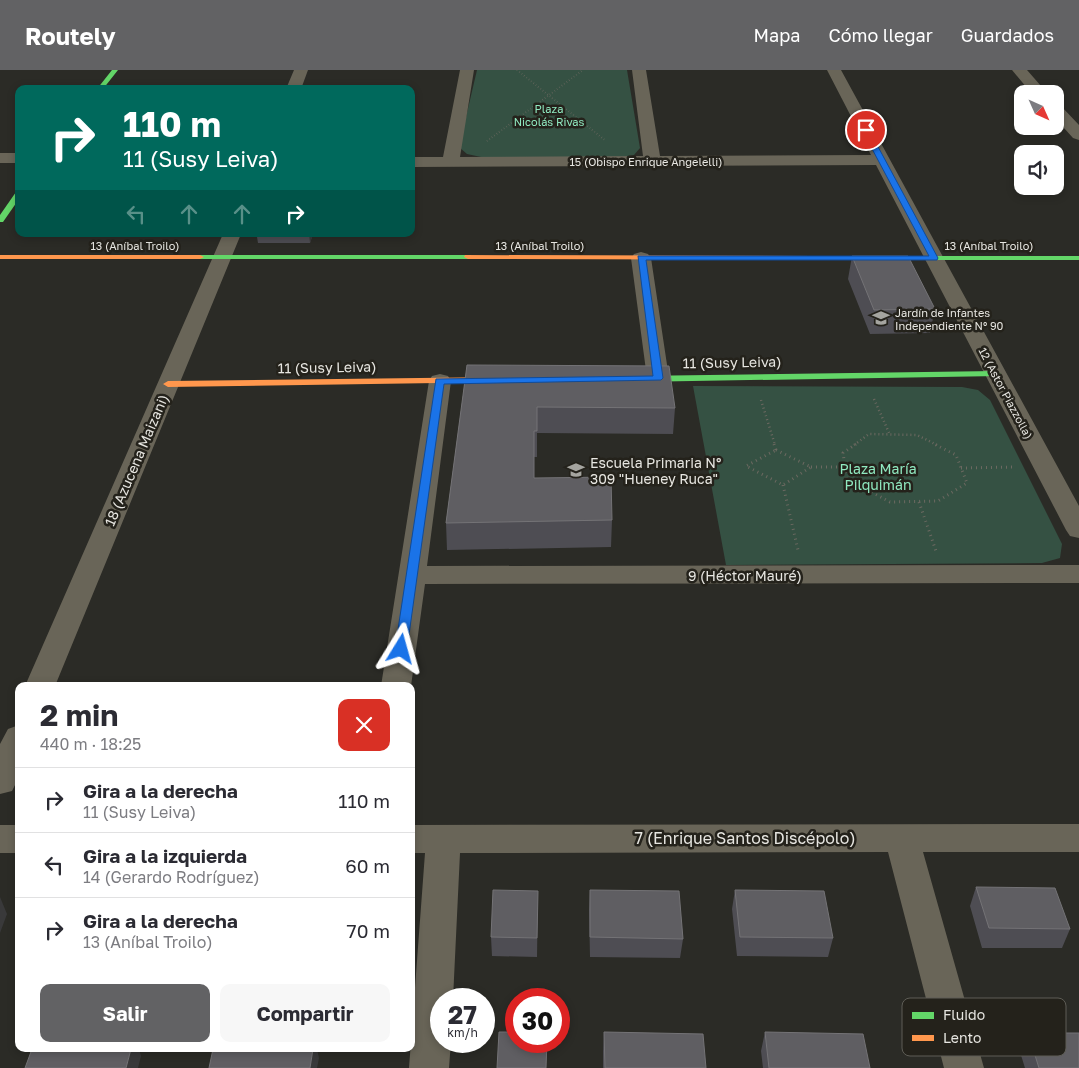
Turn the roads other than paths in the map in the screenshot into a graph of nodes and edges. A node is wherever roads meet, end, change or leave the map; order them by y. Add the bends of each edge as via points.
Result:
1 (115, 70) edge
2 (301, 70) edge
3 (468, 70) edge
4 (639, 70) edge
5 (834, 70) edge
6 (1019, 70) edge
7 (103, 85) edge
8 (295, 85) edge
9 (1033, 85) edge
10 (1064, 119) edge
11 (1079, 135) edge
12 (0, 158) edge
13 (15, 158) edge
14 (881, 160) junction
15 (652, 161) junction
16 (415, 162) edge
17 (454, 162) junction
18 (15, 199) edge
19 (0, 220) edge
20 (231, 237) edge
21 (0, 257) edge
22 (222, 257) junction
23 (641, 258) junction
24 (934, 258) junction
25 (1079, 258) edge
26 (996, 374) junction
27 (658, 378) junction
28 (628, 379) edge
29 (509, 380) edge
30 (440, 381) junction
31 (168, 384) junction
32 (1079, 530) edge
33 (1079, 574) edge
34 (412, 575) junction
35 (42, 682) edge
36 (397, 682) edge
37 (15, 746) edge
38 (0, 782) edge
39 (902, 838) junction
40 (1079, 838) edge
41 (0, 839) edge
42 (15, 839) edge
43 (427, 839) edge
44 (945, 998) edge
45 (429, 1068) edge

1 - 7 street
2 - 8 street
3 - 17 street
4 - 15 street
5 - 14 street, 12 (Astor Piazzolla)
6 - 9 street
10 - 11 street
12 - 13 street
14 - 15 street, 15 (Obispo Enrique Angelelli)
14 - 24 street, 12 (Astor Piazzolla)
15 - 17 street, 15 (Obispo Enrique Angelelli)
16 - 17 street, 15 (Obispo Enrique Angelelli)
18 - 19 street
20 - 22 street, 18 (Azucena Maizani)
21 - 22 street, 13 (Aníbal Troilo)
22 - 23 street, 13 (Aníbal Troilo)
22 - 31 street, 18 (Azucena Maizani)
23 - 24 street, 13 (Aníbal Troilo)
23 - 27 street
24 - 25 street, 13 (Aníbal Troilo)
24 - 26 street, 12 (Astor Piazzolla)
26 - 27 street, 11 (Susy Leiva)
26 - 32 street, 12 (Astor Piazzolla)
27 - 28 street, 11 (Susy Leiva)
29 - 30 street, 11 (Susy Leiva)
30 - 31 street, 11 (Susy Leiva)
30 - 34 street
31 - 35 street, 18 (Azucena Maizani)
33 - 34 street, 9 (Héctor Mauré)
34 - 36 street
37 - 38 street
39 - 40 street, 7 (Enrique Santos Discépolo)
39 - 43 street, 7 (Enrique Santos Discépolo)
39 - 44 street
41 - 42 street
43 - 45 street

